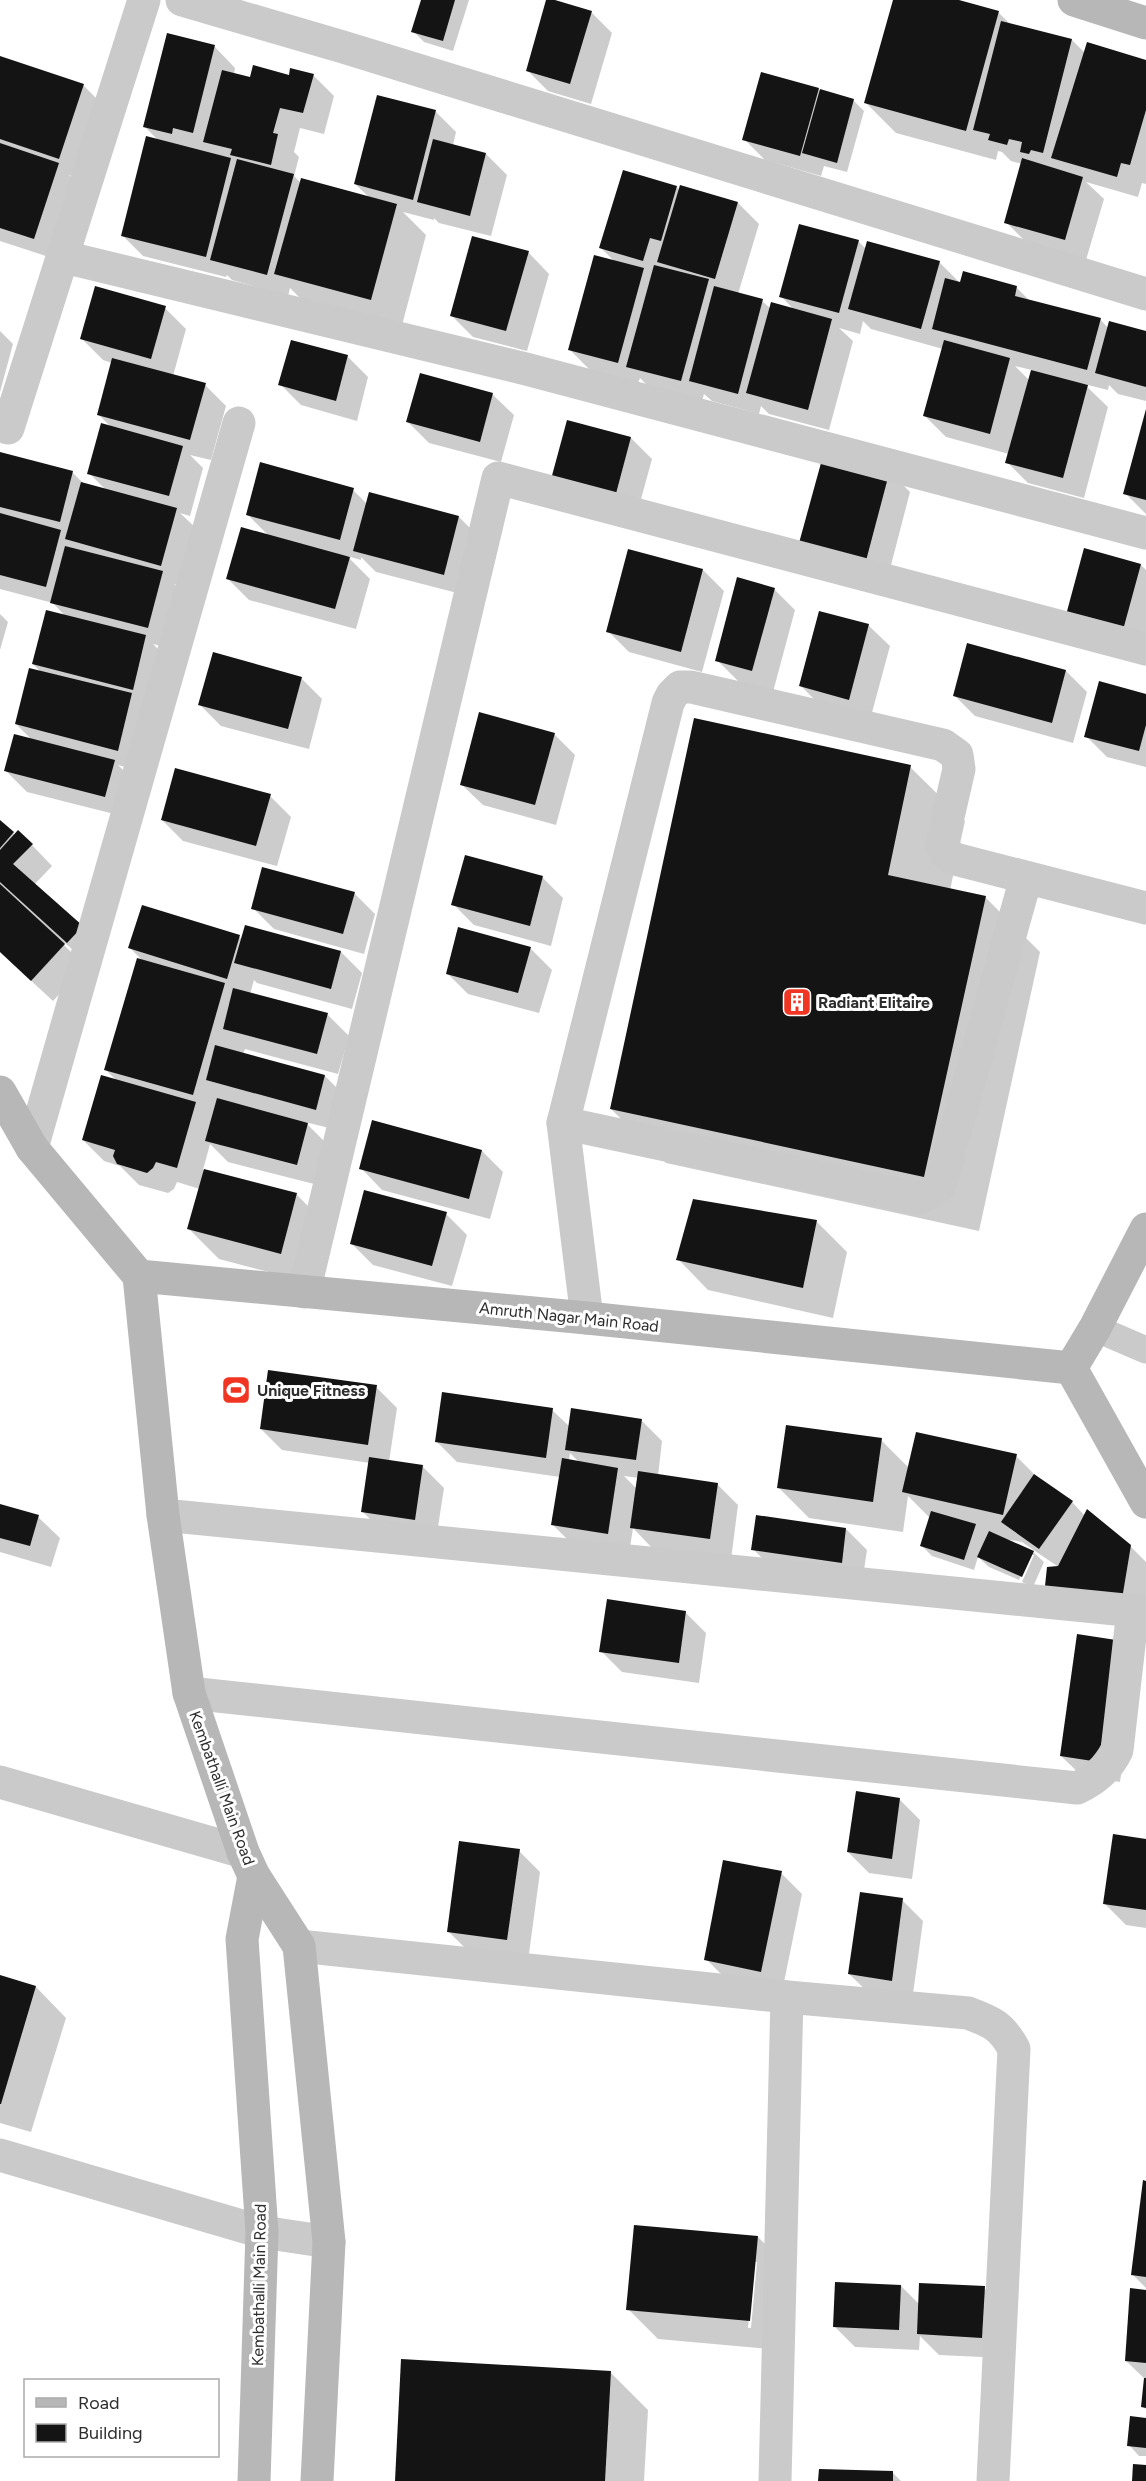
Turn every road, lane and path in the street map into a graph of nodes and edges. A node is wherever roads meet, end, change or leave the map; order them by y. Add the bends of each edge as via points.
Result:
1 (144, 0) edge
2 (182, 0) edge
3 (1074, 0) edge
4 (1146, 23) edge
5 (64, 257) junction
6 (1146, 294) edge
7 (239, 423) dead end
8 (9, 428) dead end
9 (1146, 533) edge
10 (1146, 649) edge
11 (1026, 878) junction
12 (1146, 908) edge
13 (0, 1092) edge
14 (563, 1123) junction
15 (32, 1148) junction
16 (1146, 1228) edge
17 (139, 1276) junction
18 (304, 1292) junction
19 (587, 1318) junction
20 (1095, 1328) junction
21 (1146, 1350) edge
22 (1071, 1368) junction
23 (1146, 1502) edge
24 (163, 1515) junction
25 (1140, 1611) edge
26 (189, 1693) junction
27 (0, 1782) edge
28 (248, 1864) junction
29 (299, 1946) junction
30 (787, 1997) junction
31 (0, 2156) edge
32 (262, 2232) junction
33 (329, 2242) junction
34 (254, 2481) edge
35 (317, 2481) edge
36 (775, 2481) edge
37 (993, 2481) edge

1 - 5 street
2 - 6 street
3 - 4 street
5 - 8 street
5 - 9 street via 526,369
7 - 15 street
10 - 18 street via 498,478
11 - 12 street
11 - 14 street via 941,1182 937,1191 926,1197 915,1198
11 - 14 street via 955,859 945,852 942,843 958,769 957,755 944,745 680,687 668,703
13 - 15 street
14 - 19 street
15 - 17 street
16 - 20 street
17 - 18 street, Amruth Nagar Main Road
17 - 24 street, Kembathalli Main Road
18 - 19 street, Amruth Nagar Main Road
19 - 22 street, Amruth Nagar Main Road
20 - 21 lane
20 - 22 street
22 - 23 street
24 - 25 street
24 - 26 street, Kembathalli Main Road
25 - 26 street via 1117,1750 1110,1764 1077,1788
26 - 28 street, Kembathalli Main Road
27 - 28 street
28 - 29 street
28 - 32 street, Kembathalli Main Road via 242,1939
29 - 30 street
29 - 33 street
30 - 36 street
30 - 37 street via 968,2013 992,2022 1006,2034 1014,2049
31 - 32 street
32 - 33 street
32 - 34 street, Kembathalli Main Road
33 - 35 street

